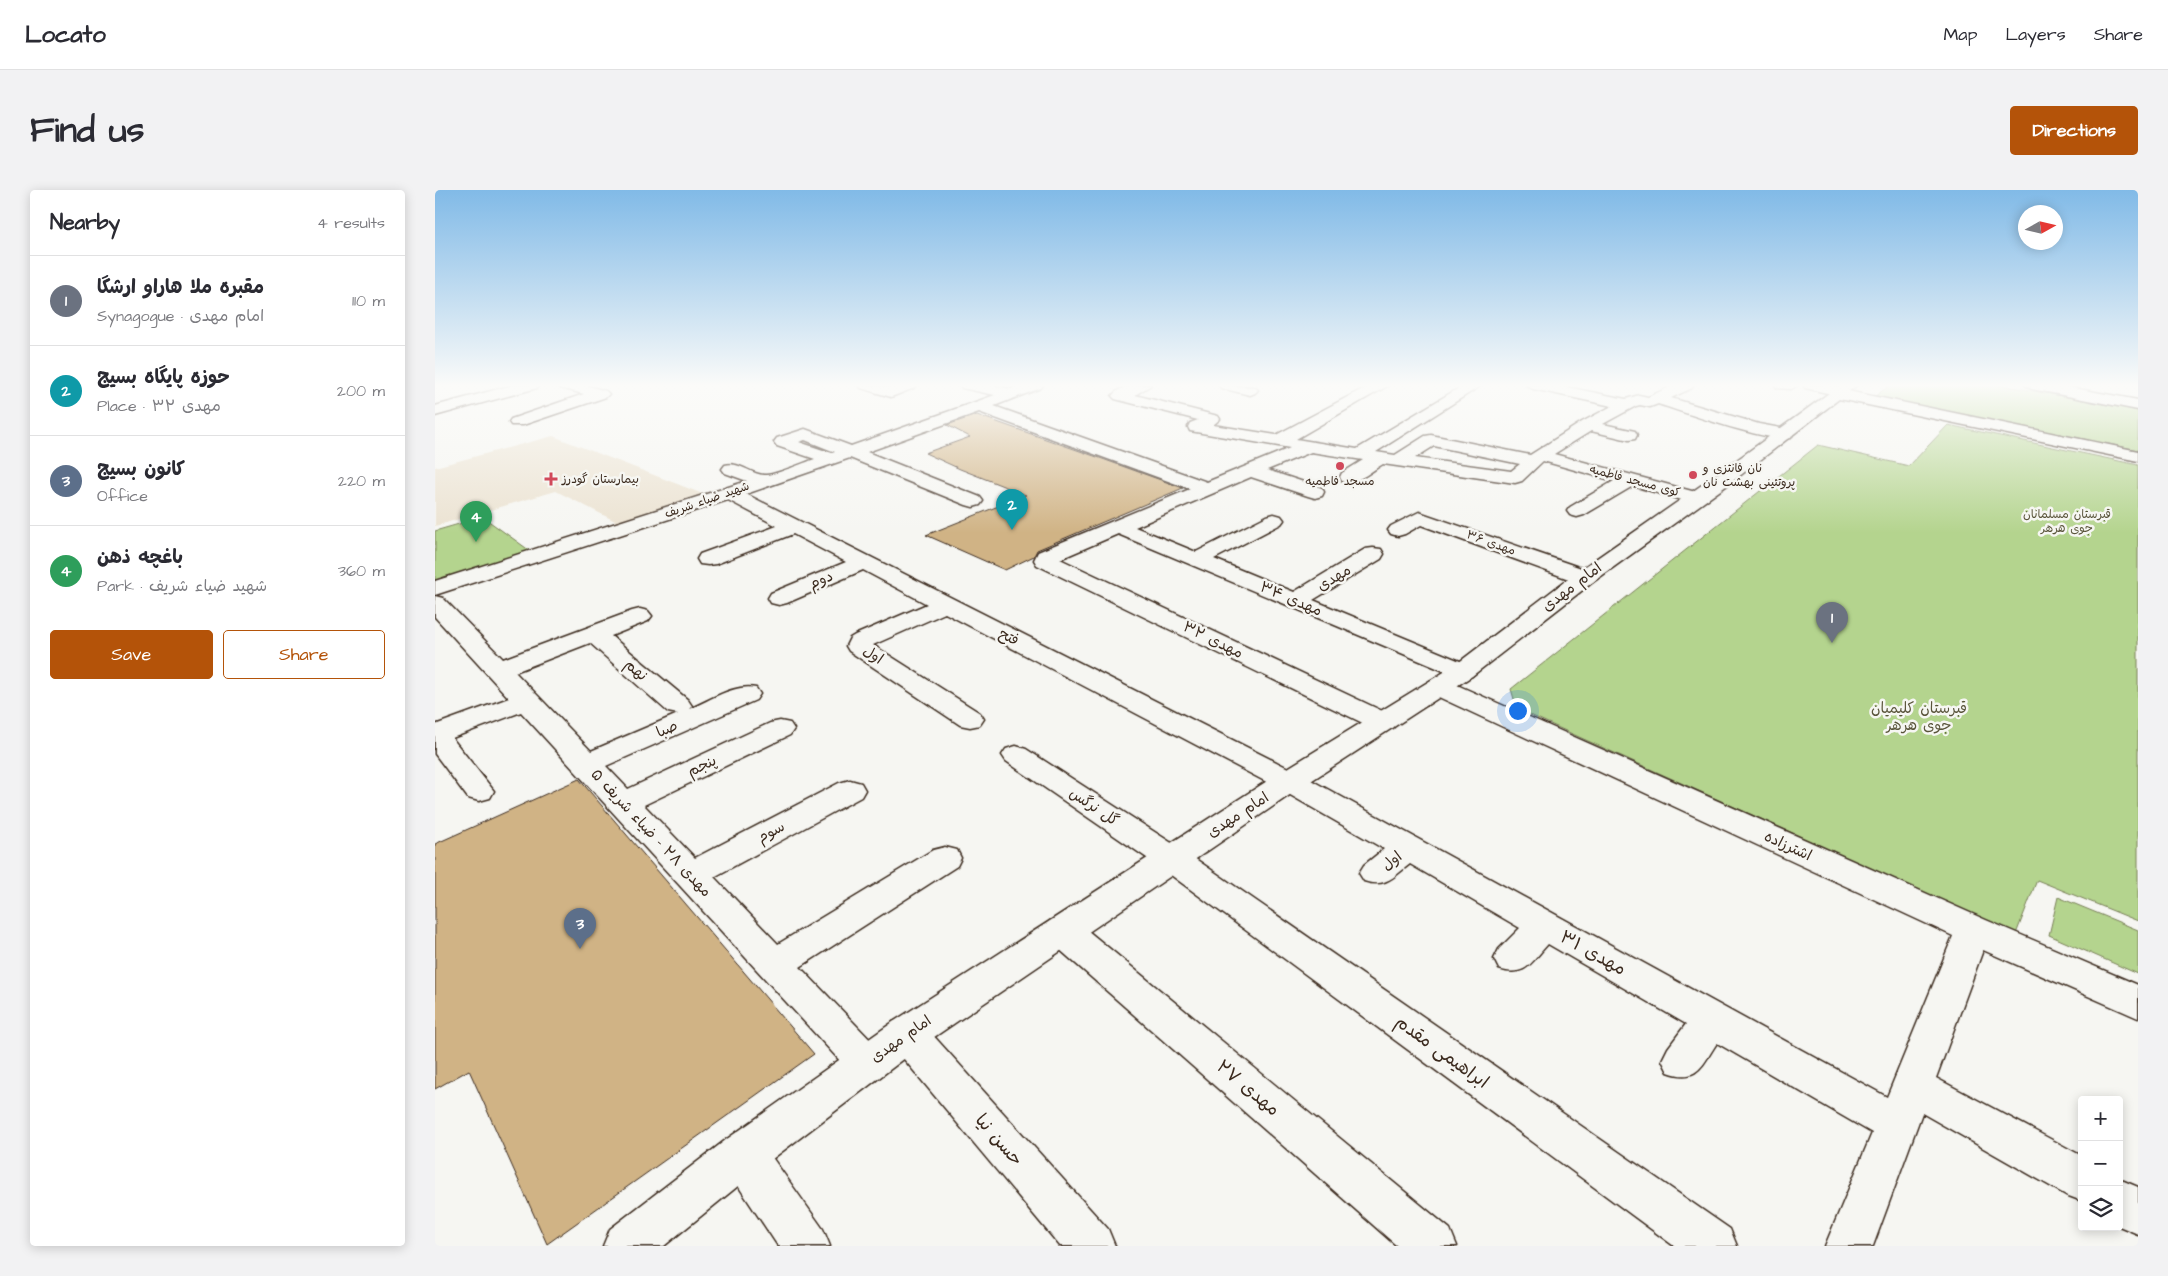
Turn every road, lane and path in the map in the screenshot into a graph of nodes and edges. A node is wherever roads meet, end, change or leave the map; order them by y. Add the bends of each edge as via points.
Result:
1 (804, 434) edge
2 (806, 434) edge
3 (899, 434) edge
4 (1056, 434) edge
5 (1235, 434) edge
6 (1291, 434) edge
7 (1393, 434) edge
8 (1572, 434) edge
9 (1785, 434) edge
10 (2041, 434) edge
11 (1277, 442) junction
12 (1307, 447) junction
13 (850, 452) junction
14 (1359, 455) junction
15 (2138, 456) edge
16 (830, 458) junction
17 (1536, 458) junction
18 (1388, 460) junction
19 (731, 469) dead end
20 (1249, 471) junction
21 (1349, 477) dead end
22 (1631, 480) junction
23 (763, 481) junction
24 (1207, 489) junction
25 (1315, 492) dead end
26 (729, 493) junction
27 (1696, 498) junction
28 (973, 501) dead end
29 (1577, 511) dead end
30 (1274, 520) dead end
31 (795, 526) junction
32 (1118, 527) junction
33 (1398, 530) dead end
34 (1373, 554) dead end
35 (708, 559) dead end
36 (1197, 560) junction
37 (864, 562) junction
38 (1585, 577) junction
39 (435, 588) edge
40 (779, 598) dead end
41 (1295, 601) junction
42 (435, 603) edge
43 (946, 604) junction
44 (640, 616) dead end
45 (593, 634) junction
46 (498, 670) junction
47 (1451, 679) junction
48 (747, 694) dead end
49 (527, 700) junction
50 (678, 706) dead end
51 (970, 719) dead end
52 (1383, 722) junction
53 (780, 729) dead end
54 (435, 735) edge
55 (1016, 755) dead end
56 (587, 764) junction
57 (1289, 781) junction
58 (850, 790) dead end
59 (479, 791) dead end
60 (623, 803) junction
61 (1408, 848) junction
62 (945, 858) dead end
63 (1172, 859) junction
64 (1377, 873) dead end
65 (691, 875) junction
66 (1544, 925) junction
67 (1973, 930) junction
68 (1063, 931) junction
69 (1512, 959) dead end
70 (775, 964) junction
71 (2138, 1002) edge
72 (1712, 1020) junction
73 (907, 1034) junction
74 (1682, 1060) dead end
75 (867, 1063) junction
76 (1912, 1086) junction
77 (1896, 1124) junction
78 (743, 1154) junction
79 (2078, 1178) edge
80 (2123, 1203) edge
81 (2138, 1211) edge
82 (627, 1246) edge
83 (806, 1246) edge
84 (1091, 1246) edge
85 (1433, 1246) edge
86 (1713, 1246) edge
87 (1849, 1246) edge

1 - 16 street via 783,442
2 - 13 street
3 - 13 street, شهید ضیاء شریف
4 - 24 street
5 - 11 street
6 - 11 street
7 - 14 street
8 - 17 street
9 - 27 street, امام مهدی
10 - 15 street
11 - 12 street
12 - 14 street
12 - 20 street
13 - 16 street, شهید ضیاء شریف
13 - 28 street
14 - 18 street
16 - 23 street, شهید ضیاء شریف
17 - 18 street, کوی مسجد فاطمیه via 1483,444 1429,440
17 - 18 street via 1515,477
17 - 22 street, کوی مسجد فاطمیه
18 - 21 street, کوی مسجد فاطمیه
19 - 23 street
20 - 24 street
20 - 25 street
22 - 27 street, کوی مسجد فاطمیه
22 - 29 street
23 - 26 street, شهید ضیاء شریف
24 - 32 street
26 - 31 street, فتح
26 - 39 street, شهید ضیاء شریف
27 - 38 street, امام مهدی
30 - 36 street
31 - 35 street
31 - 37 street, فتح
32 - 36 street, مهدی ۳۴
32 - 52 street, مهدی ۳۲ via 1045,560
33 - 38 street, مهدی ۳۶ via 1419,518 1423,519
34 - 41 street, مهدی
36 - 41 street, مهدی ۳۴
37 - 40 street, دوم
37 - 43 street, فتح
38 - 47 street, امام مهدی
41 - 47 street, مهدی ۳۴
42 - 46 street, مهدی ۲۸ - ضیاء شریف ۵
43 - 51 street, اول via 863,640 858,646
43 - 57 street, فتح
44 - 45 street
45 - 46 street
45 - 50 street, نهم
46 - 49 street, مهدی ۲۸ - ضیاء شریف ۵
47 - 52 street, امام مهدی
47 - 67 street, اشترزاده
48 - 56 street, صبا
49 - 54 street
49 - 56 street, مهدی ۲۸ - ضیاء شریف ۵
52 - 57 street, امام مهدی
53 - 60 street, پنجم
54 - 59 street
55 - 63 street, گل نرگس
56 - 60 street, مهدی ۲۸ - ضیاء شریف ۵
57 - 61 street, مهدی ۳۱
57 - 63 street, امام مهدی
58 - 65 street, سوم
60 - 65 street, مهدی ۲۸ - ضیاء شریف ۵
61 - 64 street, اول
61 - 66 street, مهدی ۳۱
62 - 70 street
63 - 68 street, امام مهدی
63 - 86 street, ابراهیمی مقدم
65 - 70 street, مهدی ۲۸ - ضیاء شریف ۵
66 - 69 street
66 - 72 street, مهدی ۳۱
67 - 71 street, اشترزاده
67 - 76 street
68 - 73 street, امام مهدی
68 - 85 street, مهدی ۲۷
70 - 75 street, مهدی ۲۸ - ضیاء شریف ۵
72 - 74 street
72 - 77 street, مهدی ۳۱
73 - 75 street, امام مهدی
73 - 84 street, حسن نیا
75 - 78 street, امام مهدی
76 - 77 street
76 - 79 street
77 - 87 street
78 - 82 street, امام مهدی
78 - 83 street
80 - 81 street

